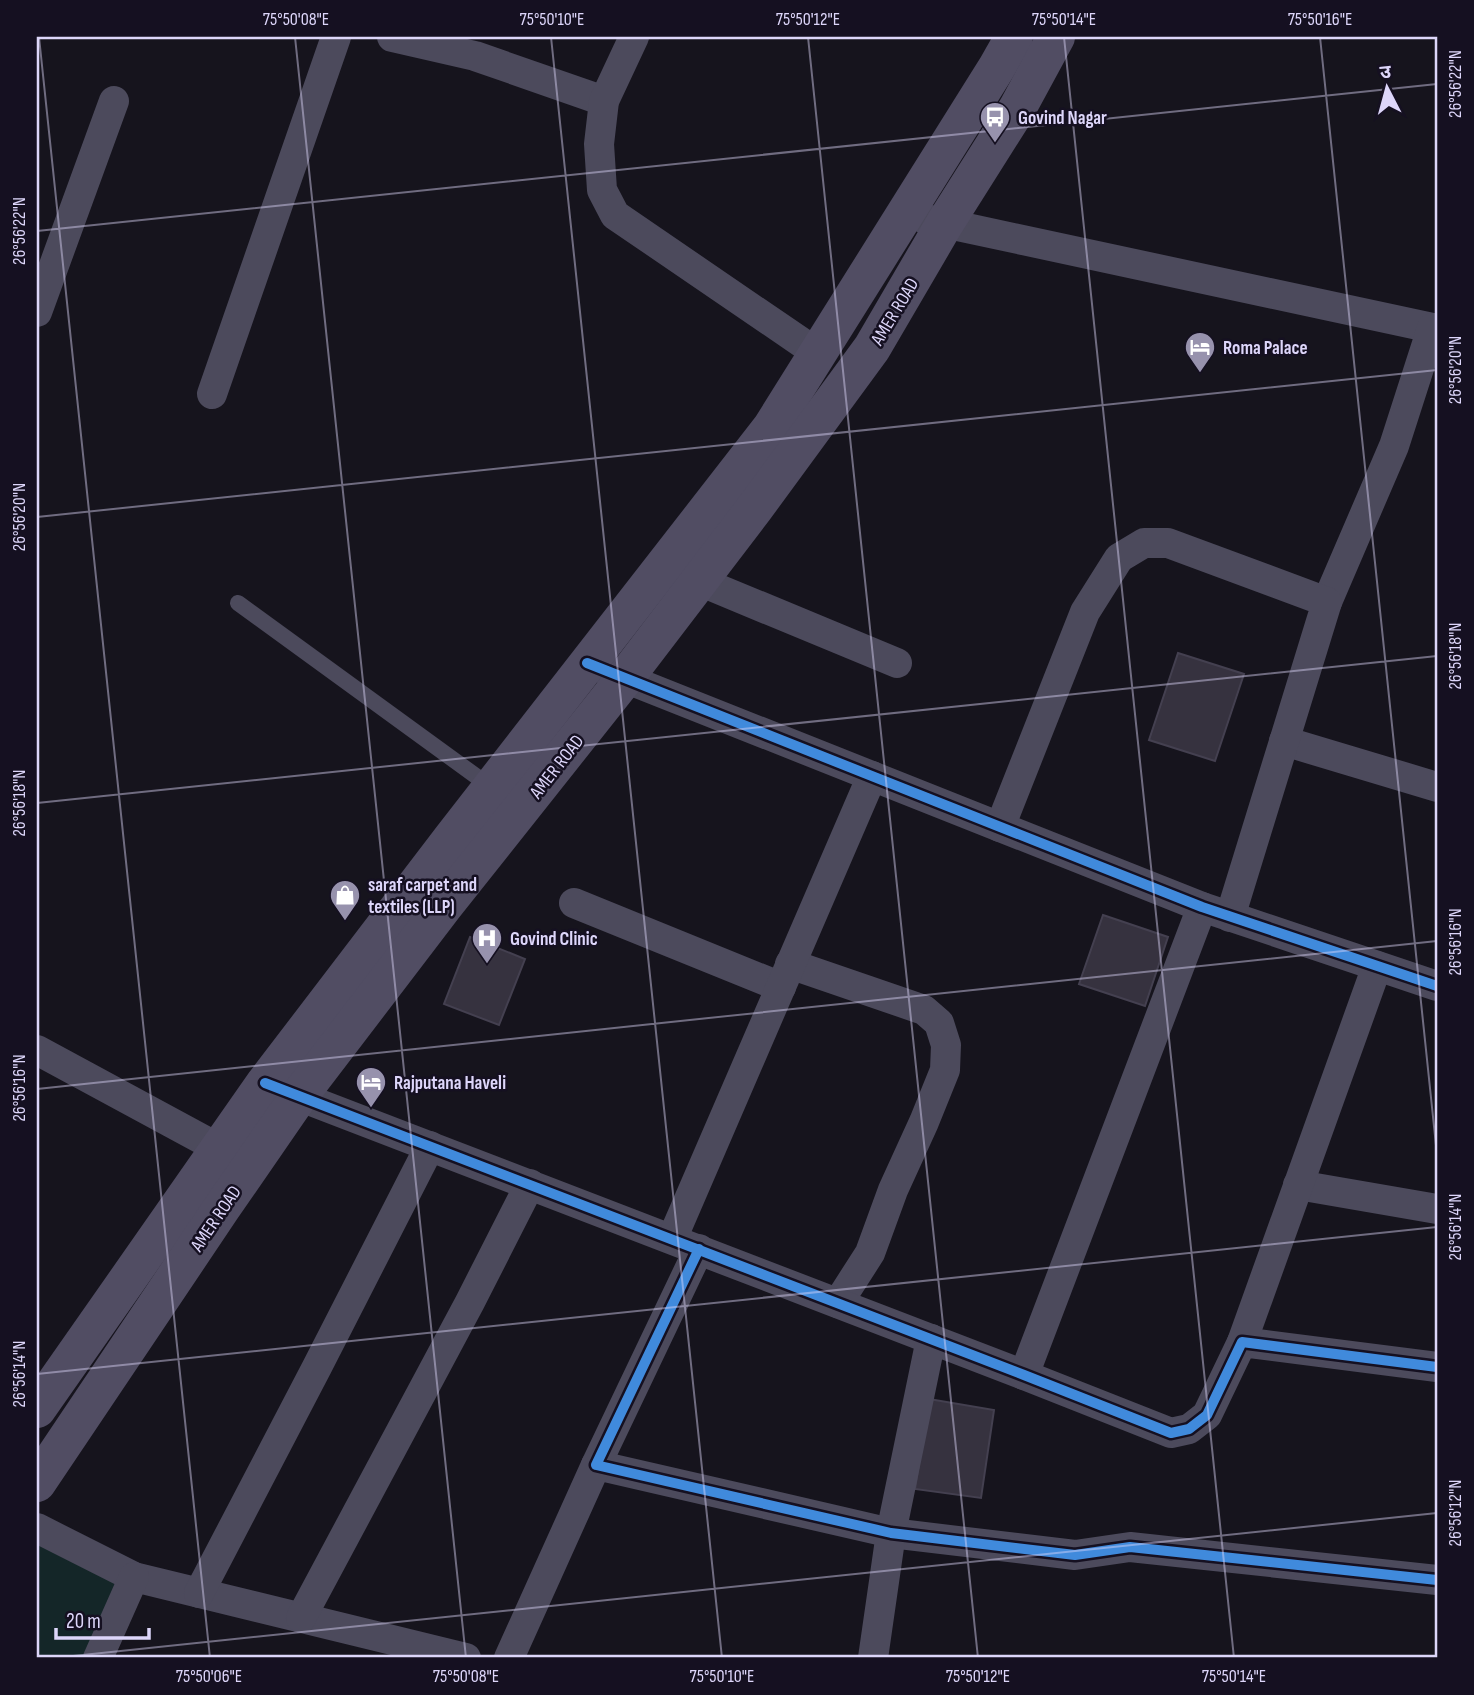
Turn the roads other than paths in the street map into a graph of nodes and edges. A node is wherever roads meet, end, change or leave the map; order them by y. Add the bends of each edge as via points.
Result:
1 (336, 37) edge
2 (392, 37) edge
3 (634, 37) edge
4 (1014, 37) edge
5 (1056, 37) edge
6 (604, 100) junction
7 (114, 101) dead end
8 (904, 214) junction
9 (945, 223) junction
10 (37, 312) edge
11 (1435, 329) edge
12 (817, 353) junction
13 (212, 394) dead end
14 (699, 581) junction
15 (1327, 602) junction
16 (237, 603) dead end
17 (587, 663) junction
18 (897, 663) dead end
19 (625, 678) junction
20 (1284, 741) junction
21 (872, 776) junction
22 (491, 787) junction
23 (1437, 787) edge
24 (1000, 827) junction
25 (574, 904) dead end
26 (1216, 912) junction
27 (1377, 966) junction
28 (785, 975) junction
29 (1437, 986) edge
30 (37, 1050) edge
31 (282, 1089) junction
32 (430, 1146) junction
33 (220, 1149) junction
34 (530, 1184) junction
35 (1298, 1185) junction
36 (1437, 1209) edge
37 (672, 1239) junction
38 (699, 1249) junction
39 (838, 1303) junction
40 (931, 1339) junction
41 (1242, 1342) junction
42 (1437, 1367) edge
43 (1024, 1374) junction
44 (37, 1409) edge
45 (596, 1465) junction
46 (37, 1483) edge
47 (37, 1528) edge
48 (891, 1533) junction
49 (134, 1577) junction
50 (1437, 1580) edge
51 (199, 1593) junction
52 (301, 1618) junction
53 (98, 1658) edge
54 (466, 1658) edge
55 (509, 1658) edge
56 (873, 1658) edge

1 - 13 street
2 - 6 street via 475,56
3 - 6 street
4 - 8 main road, AMER ROAD
5 - 9 main road, AMER ROAD
6 - 12 street via 599,144 602,190 615,215
7 - 10 street
8 - 9 street
8 - 12 main road, AMER ROAD
9 - 11 street
9 - 14 main road, AMER ROAD via 872,348
11 - 15 street via 1394,446
12 - 17 main road, AMER ROAD via 771,428
14 - 18 street
14 - 19 main road, AMER ROAD
15 - 20 street
15 - 24 street via 1168,543 1144,543 1119,558 1085,612
16 - 22 lane
17 - 19 street
17 - 22 main road, AMER ROAD
19 - 21 street
19 - 31 main road, AMER ROAD via 444,906
20 - 23 street
20 - 26 street
21 - 24 street
21 - 28 street
22 - 31 main road, AMER ROAD
24 - 26 street
25 - 28 street
26 - 27 street
26 - 43 street
27 - 29 street
27 - 35 street
28 - 37 street
28 - 39 street via 924,1010 939,1023 946,1045 945,1070 925,1122 870,1253
30 - 33 street
31 - 32 street
31 - 33 main road, AMER ROAD
31 - 46 main road, AMER ROAD via 220,1209
32 - 34 street
32 - 51 street
33 - 44 main road, AMER ROAD
34 - 37 street
34 - 52 street
35 - 36 street
35 - 41 street
37 - 38 street
38 - 39 street
38 - 45 street
39 - 40 street
40 - 43 street
40 - 48 street
41 - 42 street
41 - 43 street via 1206,1415 1189,1429 1171,1433
45 - 48 street
45 - 55 street
47 - 49 street
48 - 50 street via 1075,1555 1130,1546
48 - 56 street
49 - 51 street
49 - 53 street
51 - 52 street
52 - 54 street

